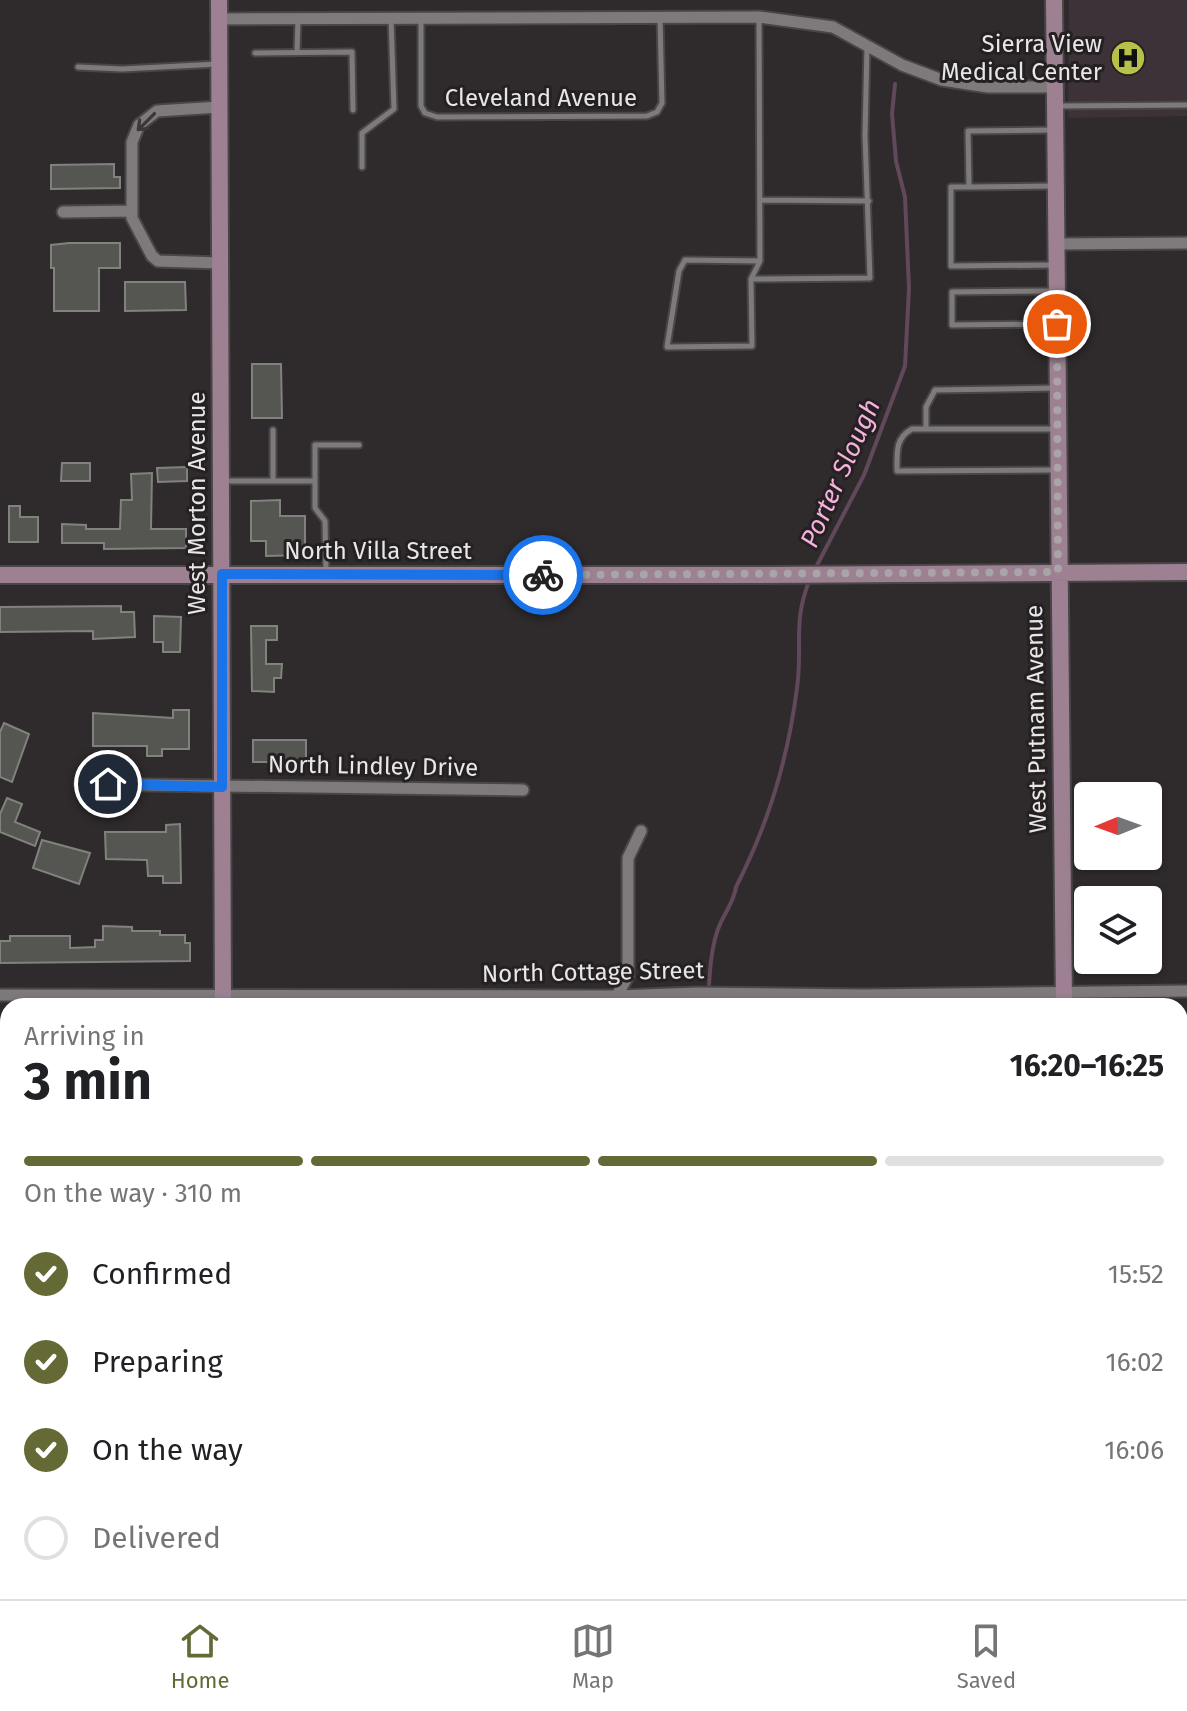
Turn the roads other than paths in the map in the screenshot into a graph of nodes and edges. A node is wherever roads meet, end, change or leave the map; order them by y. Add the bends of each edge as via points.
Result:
1 (219, 0) edge
2 (1054, 0) edge
3 (391, 17) junction
4 (421, 17) junction
5 (660, 17) junction
6 (759, 17) junction
7 (298, 18) junction
8 (219, 19) junction
9 (867, 44) junction
10 (297, 52) junction
11 (255, 53) dead end
12 (219, 64) junction
13 (78, 67) dead end
14 (1054, 87) junction
15 (1187, 105) edge
16 (1055, 106) junction
17 (219, 107) junction
18 (353, 110) dead end
19 (1055, 130) junction
20 (362, 167) dead end
21 (1055, 186) junction
22 (969, 187) junction
23 (760, 200) junction
24 (869, 201) junction
25 (132, 211) junction
26 (63, 212) dead end
27 (1187, 243) edge
28 (1056, 244) junction
29 (760, 261) junction
30 (220, 263) junction
31 (1056, 265) junction
32 (751, 279) junction
33 (1056, 291) junction
34 (1057, 324) junction
35 (1057, 388) junction
36 (926, 429) junction
37 (1057, 429) junction
38 (273, 430) dead end
39 (359, 445) dead end
40 (1058, 470) junction
41 (221, 481) junction
42 (273, 481) junction
43 (315, 481) junction
44 (1058, 572) junction
45 (1187, 572) edge
46 (222, 574) junction
47 (0, 575) edge
48 (326, 575) junction
49 (80, 784) dead end
50 (222, 787) junction
51 (523, 790) dead end
52 (641, 831) dead end
53 (1187, 991) edge
54 (0, 995) edge
55 (112, 998) edge
56 (223, 998) edge
57 (617, 998) edge
58 (646, 998) edge
59 (812, 998) edge
60 (1064, 998) edge
61 (1079, 998) edge

1 - 8 street, West Morton Avenue
2 - 14 street, West Putnam Avenue
3 - 4 street
3 - 7 street
3 - 20 lane via 394,109 362,133
4 - 5 street
4 - 5 lane, Cleveland Avenue via 421,106 437,117 657,112 662,103
5 - 6 street
6 - 9 street via 833,27
6 - 23 lane
7 - 8 street
7 - 10 lane
8 - 12 street, West Morton Avenue
9 - 14 street via 942,80 988,87
9 - 24 lane
10 - 11 lane
10 - 18 lane via 352,52
12 - 13 lane
12 - 17 street, West Morton Avenue
14 - 16 street, West Putnam Avenue
15 - 16 lane
16 - 19 street, West Putnam Avenue
17 -> 25 street via 157,111 139,125 132,142
17 - 30 street, West Morton Avenue
19 - 21 street, West Putnam Avenue
19 - 22 lane via 968,131
21 - 22 lane
21 - 28 street, West Putnam Avenue
22 - 31 lane via 951,187 951,266
23 - 24 lane
23 - 29 lane
24 - 32 lane via 870,278
25 - 26 street
25 - 30 street via 137,231 158,261
27 - 28 street
28 - 31 street, West Putnam Avenue
29 - 32 lane
29 - 32 lane via 685,260 667,347 752,346
30 - 41 street, West Morton Avenue
31 - 33 street, West Putnam Avenue
33 - 34 street, West Putnam Avenue
33 - 34 lane via 952,292 952,325
34 - 35 street, West Putnam Avenue
35 - 36 lane via 935,390 926,407
35 - 37 street, West Putnam Avenue
36 - 37 lane
36 - 40 lane via 912,429 900,440 897,471
37 - 40 street, West Putnam Avenue
38 - 42 lane
39 - 43 lane via 315,445
40 - 44 street, West Putnam Avenue
41 - 42 lane
41 - 46 street, West Morton Avenue
42 - 43 lane
43 - 48 lane via 315,508 325,521
44 - 45 street, North Villa Street
44 - 48 street, North Villa Street
44 - 60 street, West Putnam Avenue
46 - 47 street, North Villa Street
46 - 48 street, North Villa Street
46 - 50 street, West Morton Avenue
49 - 50 street, North Lindley Drive
50 - 51 street, North Lindley Drive
50 - 56 street, West Morton Avenue
52 - 57 street via 628,858 628,976
53 - 61 street, North Cottage Street
54 - 55 street, North Cottage Street
58 - 59 street, North Cottage Street via 724,993

